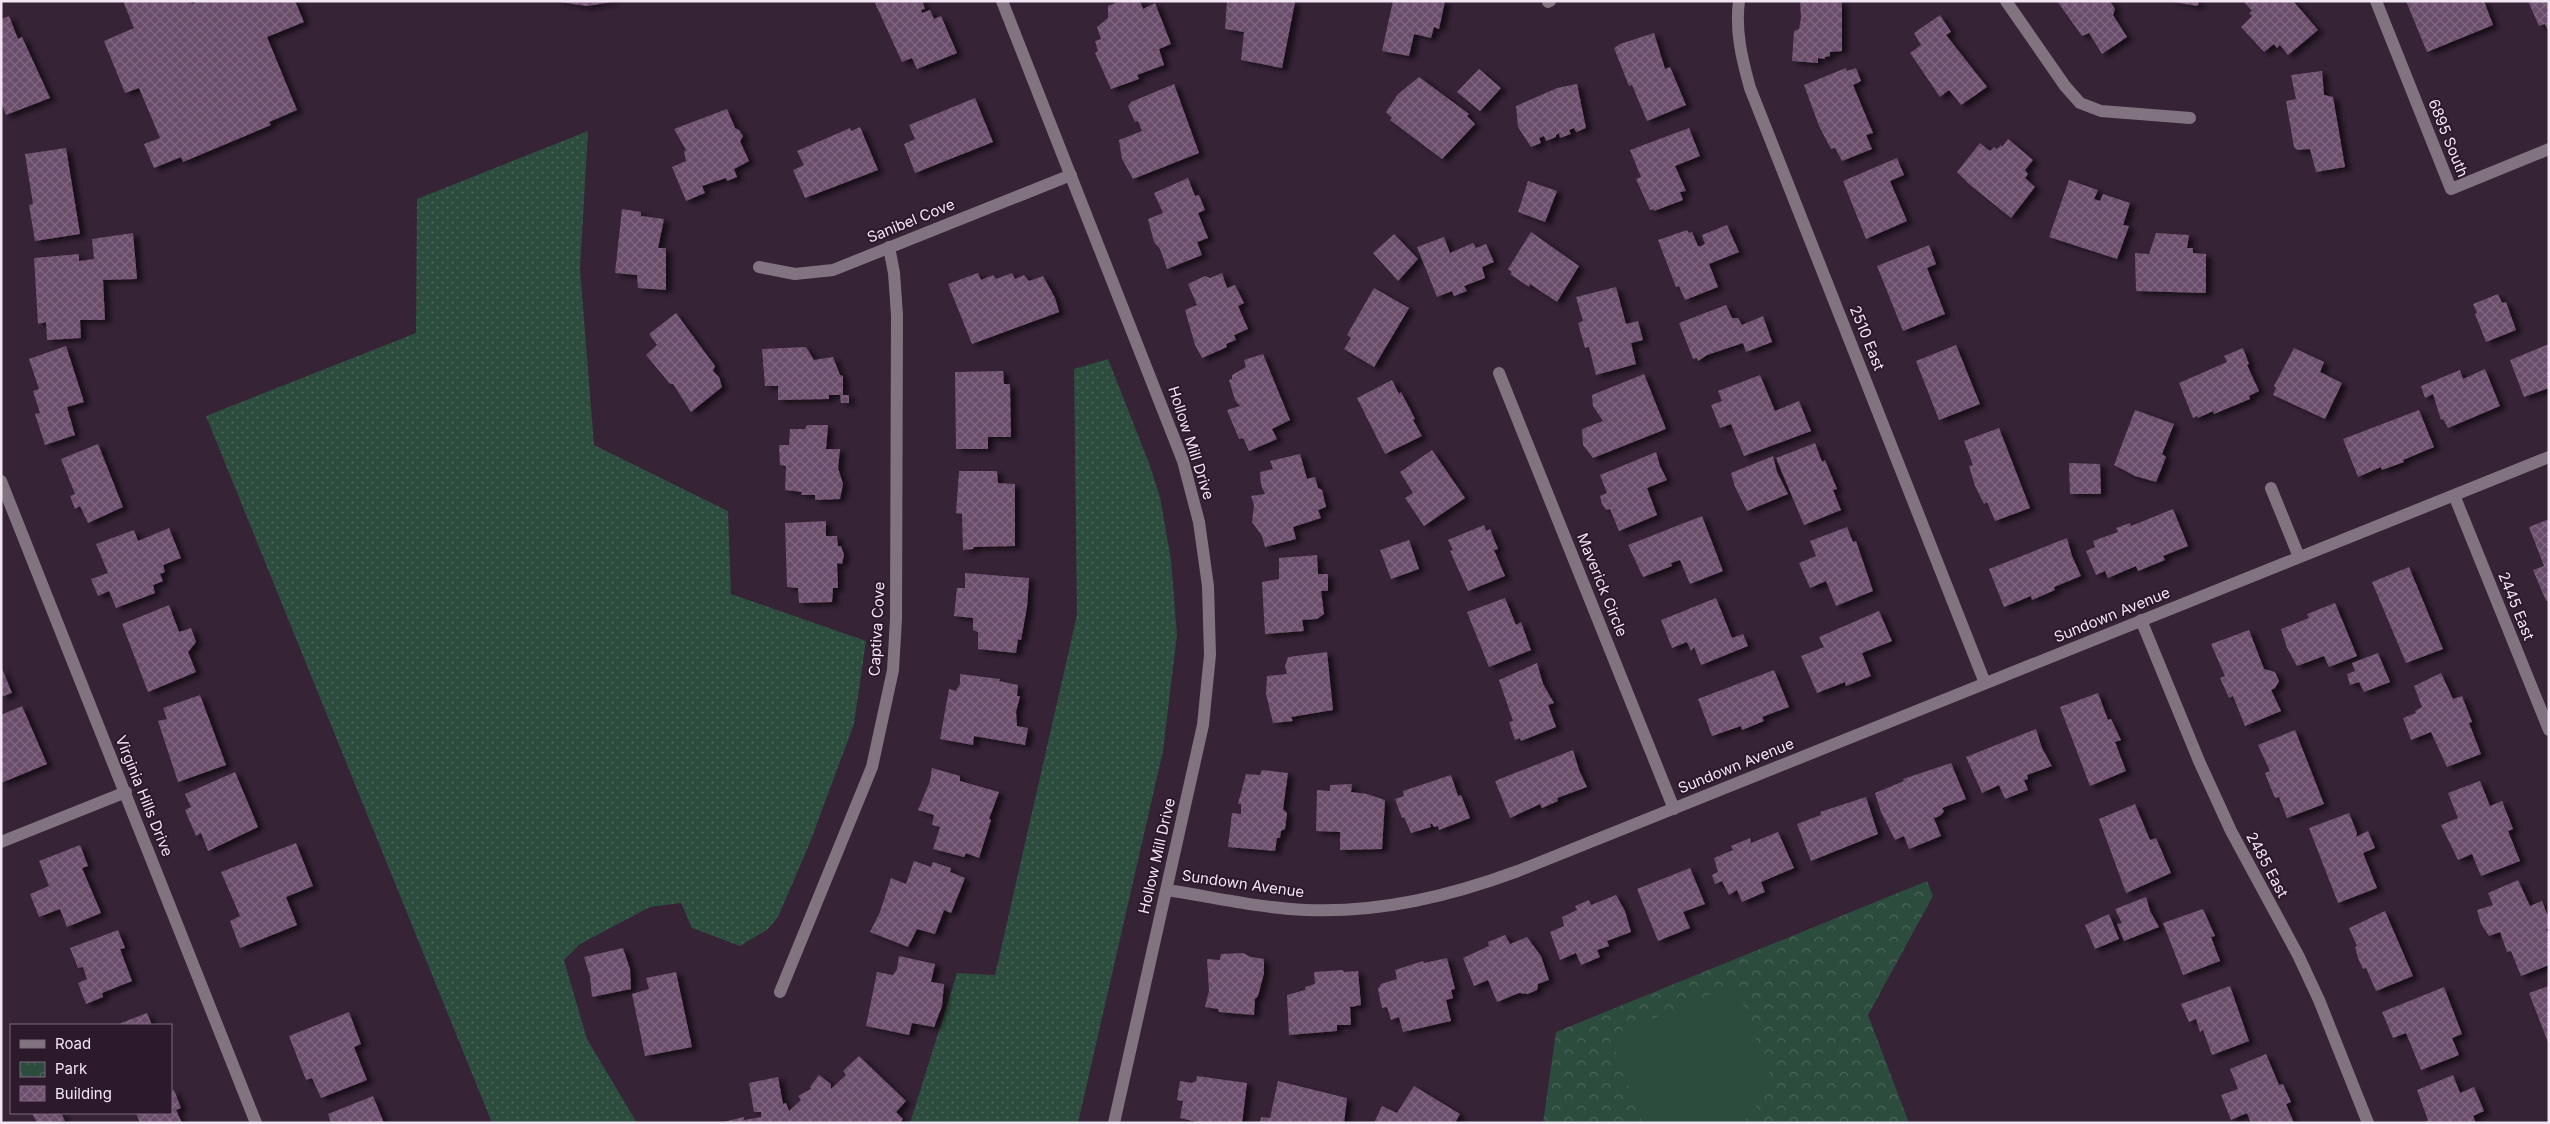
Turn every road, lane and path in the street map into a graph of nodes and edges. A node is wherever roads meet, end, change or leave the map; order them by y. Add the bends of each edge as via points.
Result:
1 (1002, 1) edge
2 (1738, 1) edge
3 (2006, 1) edge
4 (2376, 1) edge
5 (2190, 118) dead end
6 (2549, 149) edge
7 (1071, 175) junction
8 (889, 247) junction
9 (759, 267) dead end
10 (1499, 373) dead end
11 (2549, 457) edge
12 (1, 481) edge
13 (2271, 488) dead end
14 (2454, 495) junction
15 (2299, 557) junction
16 (2142, 620) junction
17 (1985, 683) junction
18 (2549, 730) edge
19 (126, 792) junction
20 (1674, 809) junction
21 (1, 842) edge
22 (1167, 890) junction
23 (780, 992) dead end
24 (256, 1123) edge
25 (1114, 1123) edge
26 (2368, 1123) edge

1 - 7 street, Hollow Mill Drive
2 - 17 street, 2510 East via 1736,22 1750,88
3 - 5 street via 2080,103 2101,111
4 - 6 street, 6895 South via 2451,189
7 - 8 street, Sanibel Cove
7 - 22 street, Hollow Mill Drive via 1183,461 1199,522 1208,586 1210,655 1203,724
8 - 9 street, Sanibel Cove via 833,270 795,274
8 - 23 street, Captiva Cove via 897,314 893,670 872,767
10 - 20 street, Maverick Circle
11 - 14 street, Sundown Avenue
12 - 19 street, Virginia Hills Drive
13 - 15 street
14 - 15 street, Sundown Avenue
14 - 18 street, 2445 East
15 - 16 street, Sundown Avenue
16 - 17 street, Sundown Avenue
16 - 26 street, 2485 East via 2211,787 2302,964
17 - 20 street, Sundown Avenue
19 - 21 street
19 - 24 street, Virginia Hills Drive
20 - 22 street, Sundown Avenue via 1465,890 1412,902 1360,909 1306,910
22 - 25 street, Hollow Mill Drive

